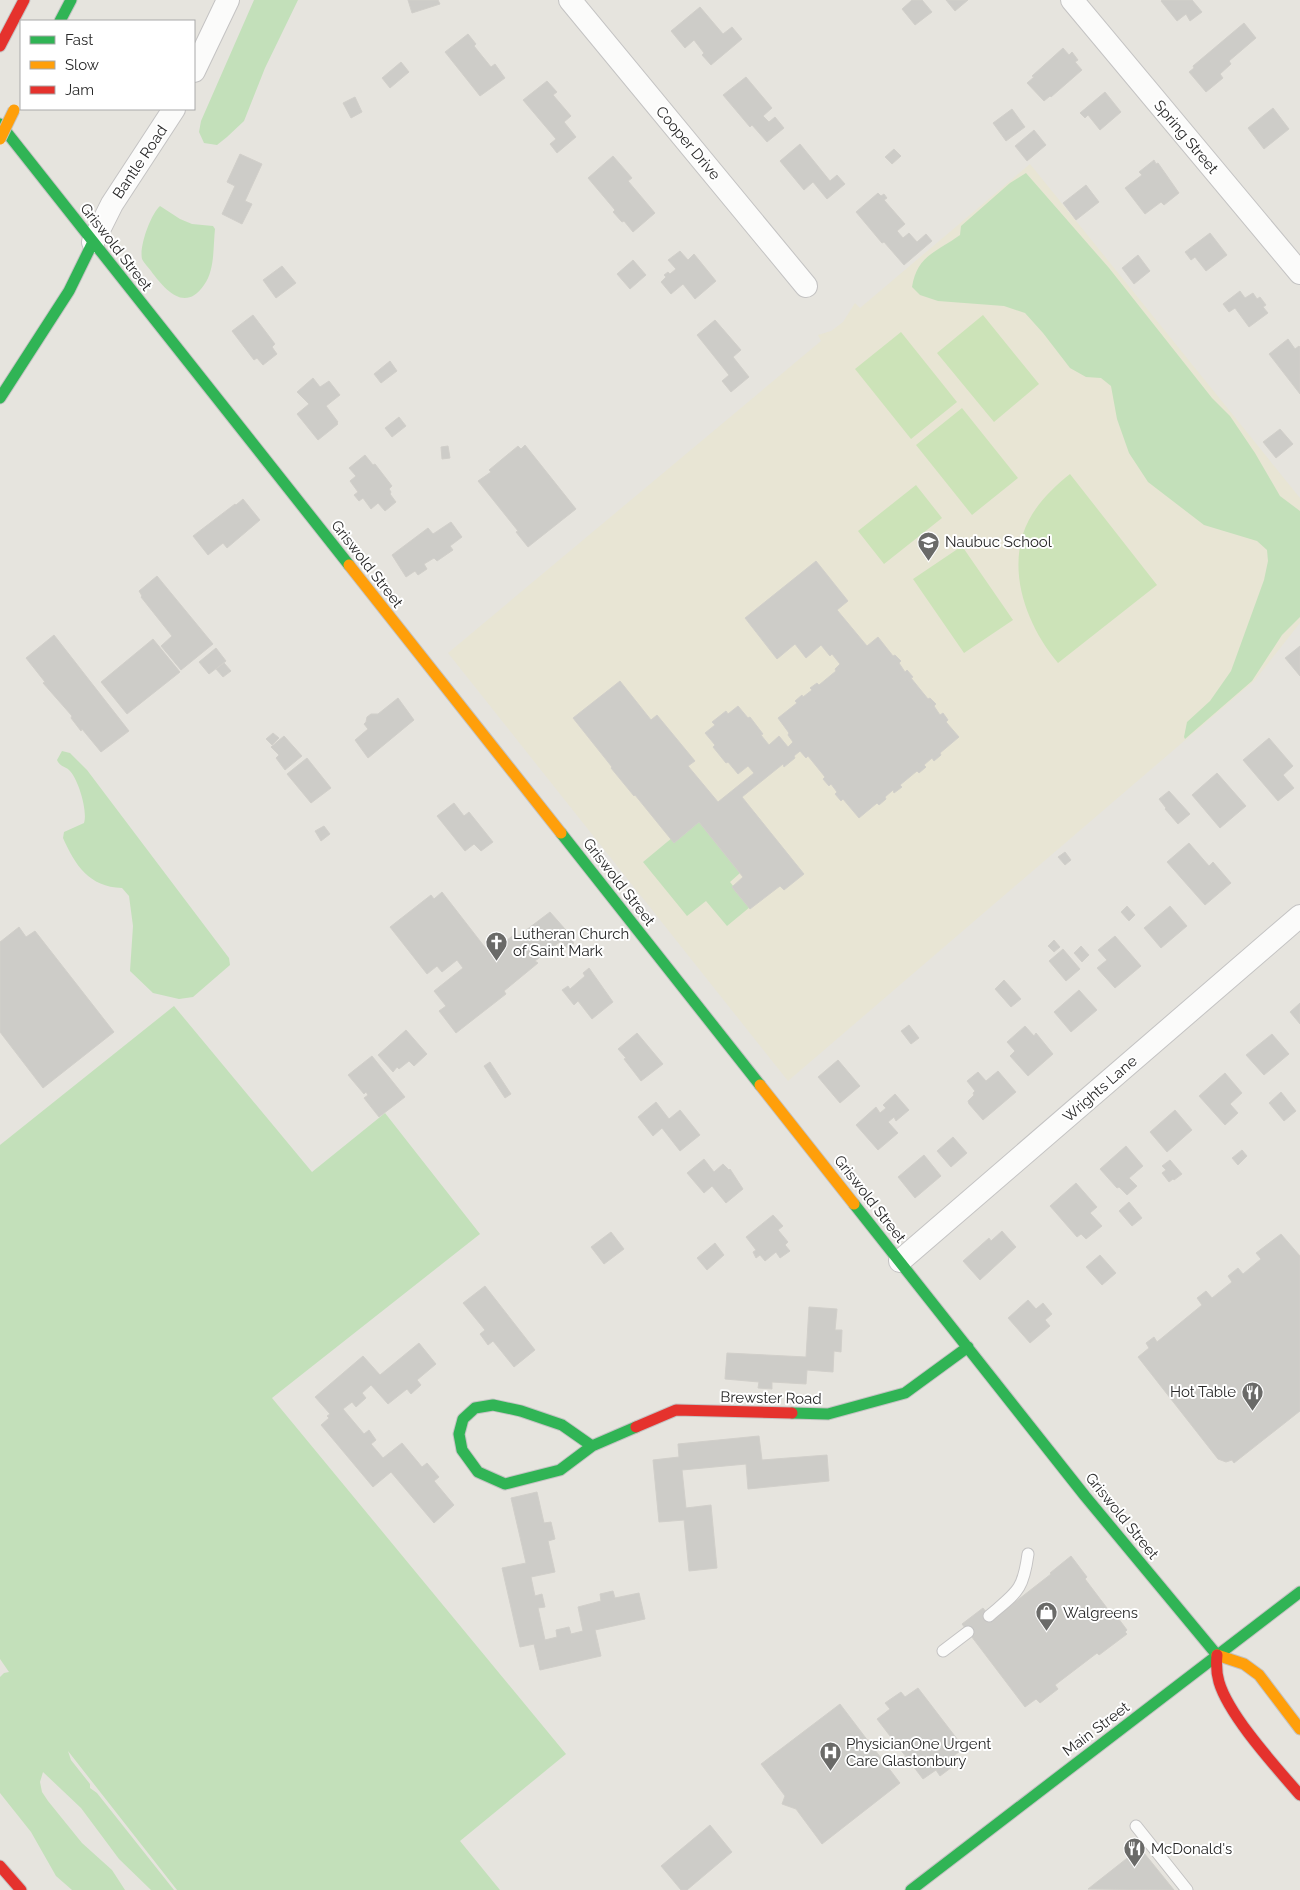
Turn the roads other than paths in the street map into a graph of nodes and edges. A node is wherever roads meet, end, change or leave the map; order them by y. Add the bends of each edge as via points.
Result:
1 (24, 0) edge
2 (71, 0) edge
3 (228, 0) edge
4 (570, 0) edge
5 (1072, 0) edge
6 (61, 20) edge
7 (0, 46) edge
8 (195, 69) edge
9 (20, 99) edge
10 (173, 110) edge
11 (0, 124) edge
12 (0, 139) edge
13 (93, 242) junction
14 (1300, 274) edge
15 (806, 286) dead end
16 (0, 398) edge
17 (1300, 916) edge
18 (900, 1261) junction
19 (968, 1347) junction
20 (592, 1446) junction
21 (1028, 1554) dead end
22 (1300, 1592) edge
23 (989, 1616) dead end
24 (968, 1632) dead end
25 (943, 1651) dead end
26 (1217, 1655) junction
27 (1300, 1729) edge
28 (1300, 1795) edge
29 (1136, 1826) dead end
30 (0, 1866) edge
31 (21, 1890) edge
32 (910, 1890) edge
33 (1187, 1890) edge

1 - 7 main road
2 - 6 main road
3 - 8 street
4 - 15 street, Cooper Drive
5 - 14 street, Spring Street
9 - 12 main road, bridge
10 - 13 street, Bantle Road via 112,204
11 - 13 main road, Griswold Street
13 - 16 main road via 69,291
13 - 18 main road, Griswold Street
17 - 18 street, Wrights Lane
18 - 19 main road, Griswold Street
19 - 20 main road, Brewster Road via 905,1393 828,1414 676,1410
19 - 26 main road, Griswold Street via 1085,1496
20 - 20 main road, Brewster Road via 560,1470 505,1484 478,1472 462,1450 459,1434 463,1419 475,1408 493,1405 562,1425
21 - 23 lane via 1020,1588
22 - 26 main road, Main Street
24 - 25 lane
26 - 27 main road via 1244,1664 1259,1675
26 - 28 main road via 1216,1671 1221,1690
26 - 32 main road, Main Street
29 - 33 lane
30 - 31 main road

